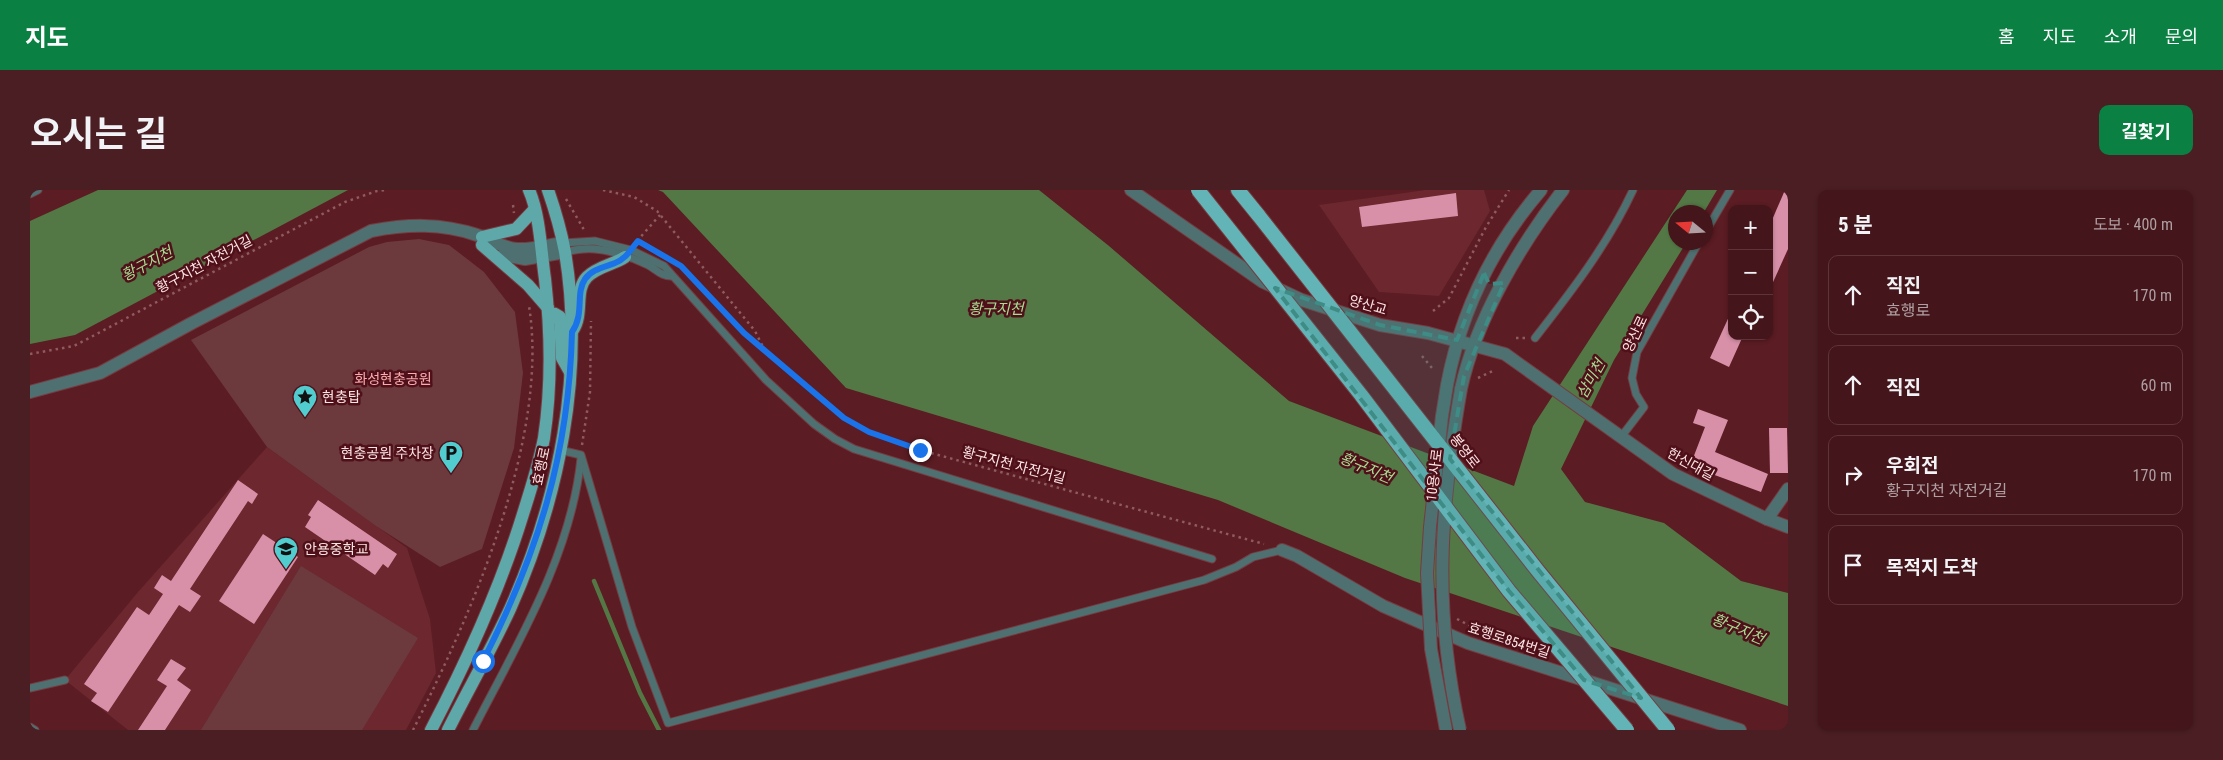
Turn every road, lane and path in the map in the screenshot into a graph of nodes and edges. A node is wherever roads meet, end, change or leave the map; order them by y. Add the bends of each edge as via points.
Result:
1 (38, 190) edge
2 (388, 190) edge
3 (548, 190) edge
4 (603, 190) edge
5 (1131, 190) edge
6 (1198, 190) edge
7 (1238, 190) edge
8 (1509, 190) edge
9 (1541, 190) edge
10 (1564, 190) edge
11 (1633, 190) edge
12 (1730, 190) edge
13 (530, 192) edge
14 (30, 194) edge
15 (534, 210) junction
16 (660, 214) junction
17 (1713, 219) edge
18 (482, 241) junction
19 (564, 247) junction
20 (1694, 250) edge
21 (541, 252) junction
22 (628, 253) junction
23 (668, 258) dead end
24 (1484, 273) junction
25 (1504, 283) junction
26 (528, 302) dead end
27 (1434, 311) dead end
28 (548, 314) junction
29 (572, 332) junction
30 (1534, 338) dead end
31 (1457, 340) junction
32 (1474, 345) junction
33 (765, 352) junction
34 (30, 354) edge
35 (1422, 356) dead end
36 (1432, 368) dead end
37 (1495, 370) dead end
38 (570, 372) junction
39 (1476, 379) dead end
40 (30, 392) edge
41 (1606, 426) joint
42 (1621, 437) junction
43 (560, 450) junction
44 (581, 455) junction
45 (1788, 489) edge
46 (1767, 519) junction
47 (1788, 527) edge
48 (1282, 550) junction
49 (1212, 559) dead end
50 (467, 654) junction
51 (483, 661) junction
52 (65, 680) dead end
53 (30, 688) edge
54 (30, 727) edge
55 (35, 730) edge
56 (413, 730) edge
57 (431, 730) edge
58 (448, 730) edge
59 (473, 730) edge
60 (1446, 730) edge
61 (1460, 730) edge
62 (1627, 730) edge
63 (1668, 730) edge
64 (1740, 730) edge

1 - 14 lane
2 - 34 path, 황구지천 자전거길 via 345,202 74,346
3 - 19 main road, 효행로
4 - 16 path, 황구지천 자전거길 via 634,197
5 - 31 street, 양산교 via 1263,282 1380,325
6 - 62 highway, bridge via 1361,395 1510,591
7 - 63 highway, 봉영로, bridge via 1538,571
8 - 27 path via 1449,298
9 - 24 street, 10용사로 via 1520,214
10 - 25 street, 10용사로 via 1524,246
11 - 30 lane via 1624,210 1571,293
12 - 17 lane
13 - 15 main road, 효행로
15 - 18 main road via 516,229
15 - 21 main road, 효행로
16 - 22 path
16 - 33 path, 황구지천 자전거길 via 755,331
18 - 21 street
18 - 28 main road via 528,285
18 - 40 street via 467,233 437,225 402,225 371,231 100,373
19 - 21 street
19 - 22 lane
19 - 29 main road, 효행로
20 - 42 lane, 양산로 via 1637,352 1632,378 1644,408
21 - 28 main road, 효행로
22 - 29 main road via 586,278 578,323
22 - 49 lane via 666,277 672,276 766,380 835,440 854,449
23 - 33 path, 황구지천 자전거길 via 681,266
24 - 25 street via 1489,284
24 - 31 street, 10용사로
25 - 32 street, 10용사로
26 - 56 path via 532,361 524,440 474,598
28 - 38 main road via 560,318 562,358
28 - 50 main road, 효행로 via 550,345 544,439 509,556
29 - 38 main road, 효행로
31 - 32 street, 양산교
31 - 60 street, 10용사로, bridge via 1442,416 1427,573 1431,650
32 - 41 street, 양산교 via 1505,354
32 - 61 street, 10용사로, bridge via 1461,389 1448,473 1441,574 1444,645
33 - 48 path, 황구지천 자전거길 via 844,418 869,432 920,450
35 - 36 path
37 - 39 path
38 - 43 main road, 효행로
41 - 42 street, 한신대길
42 - 46 street, 한신대길 via 1673,474
43 - 44 lane
43 - 51 main road, 효행로 via 540,531 509,610
44 - 48 lane via 632,627 668,723 1204,580 1253,557
44 - 59 lane via 574,494 549,579
45 - 46 street
46 - 47 street, 한신대길
48 - 64 street, 효행로854번길 via 1382,606 1468,643
50 - 51 main road
50 - 57 main road, 효행로
51 - 58 main road, 효행로
52 - 53 lane
54 - 55 lane

